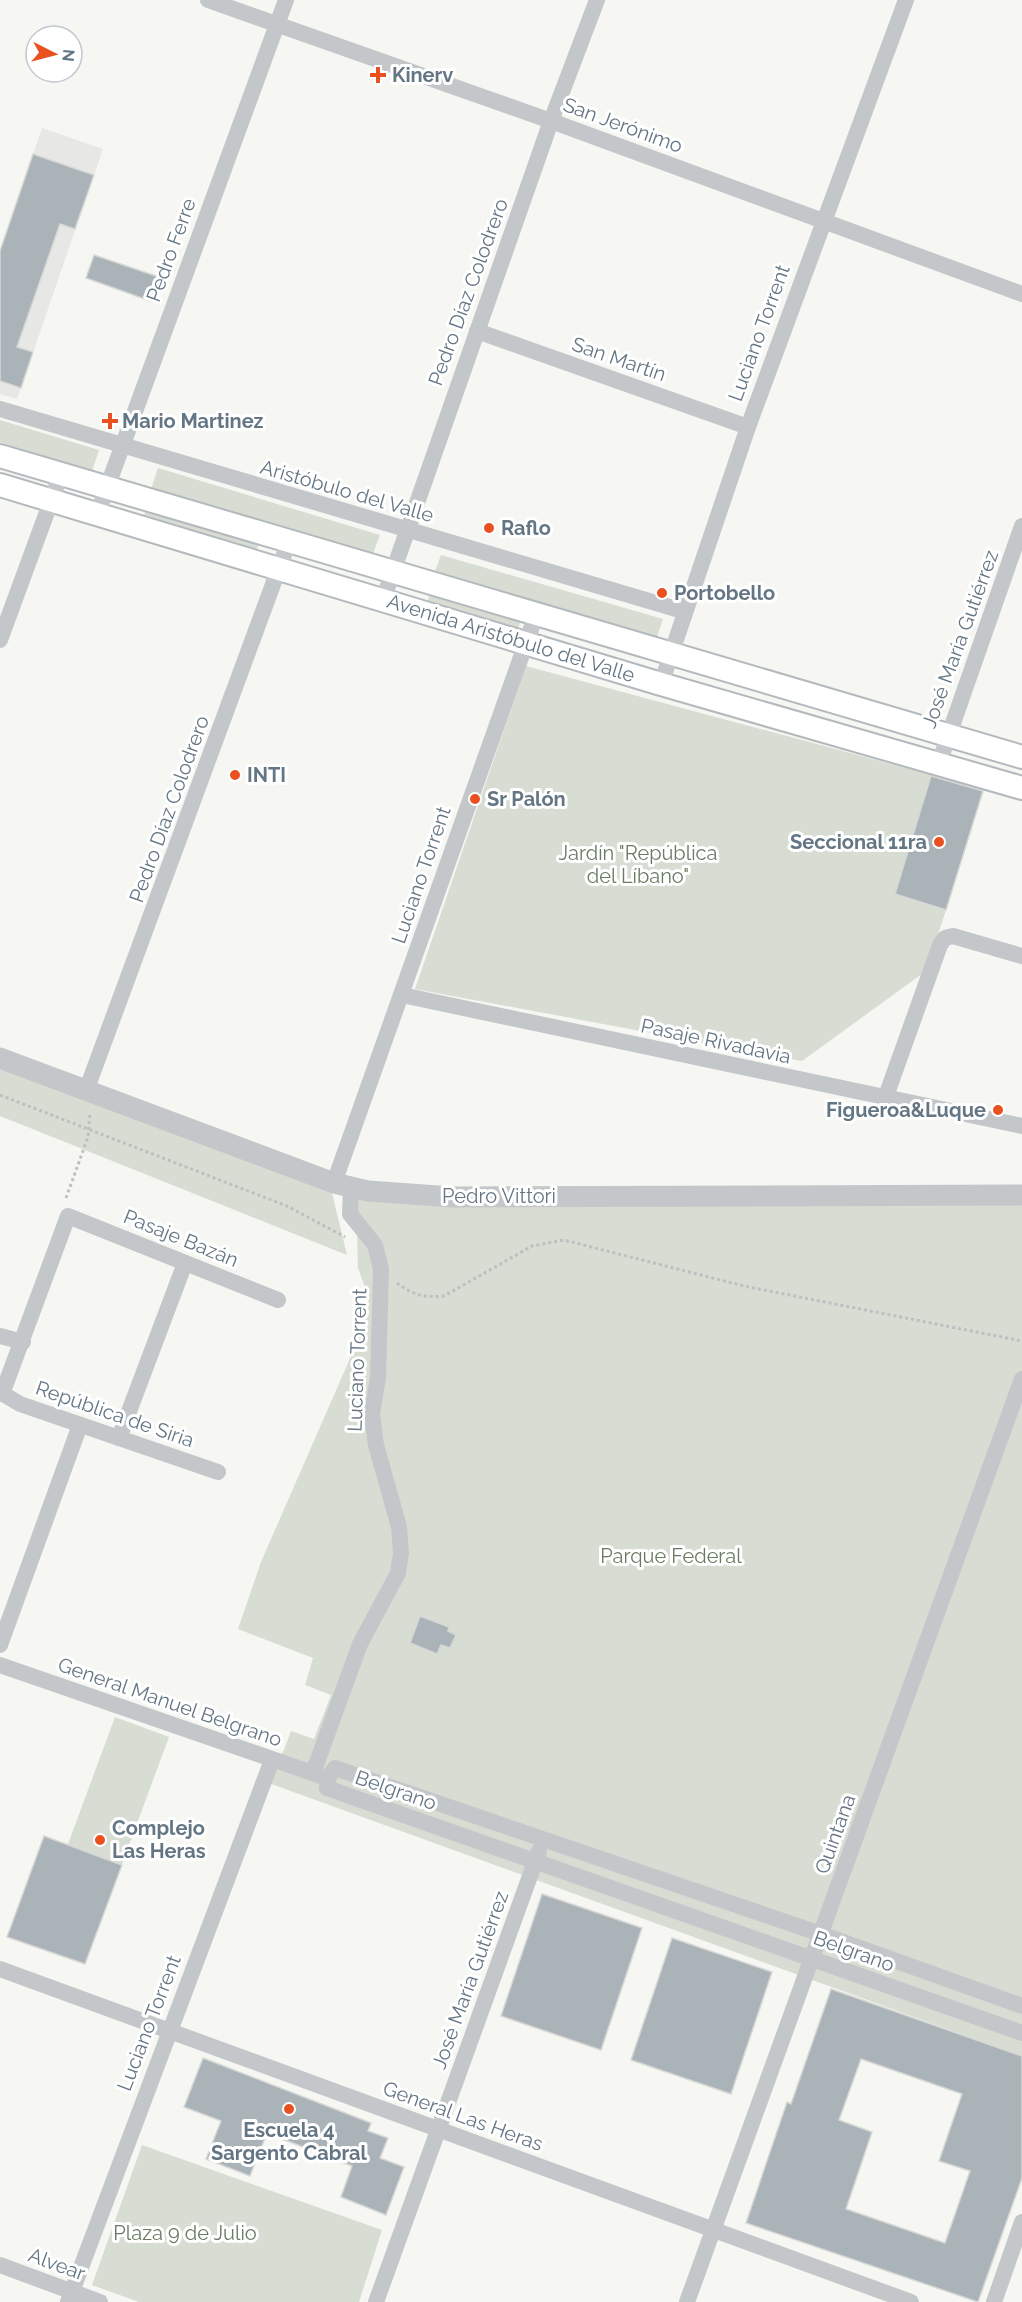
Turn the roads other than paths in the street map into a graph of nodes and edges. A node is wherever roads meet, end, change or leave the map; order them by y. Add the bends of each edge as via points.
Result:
1 (208, 0) edge
2 (286, 0) edge
3 (597, 0) edge
4 (906, 0) edge
5 (277, 25) junction
6 (551, 121) junction
7 (823, 220) junction
8 (1022, 294) edge
9 (477, 331) junction
10 (0, 409) edge
11 (748, 427) junction
12 (121, 446) junction
13 (0, 456) edge
14 (61, 474) junction
15 (0, 486) edge
16 (106, 487) junction
17 (51, 501) junction
18 (98, 515) junction
19 (1022, 526) edge
20 (406, 530) junction
21 (290, 541) junction
22 (280, 569) junction
23 (391, 572) junction
24 (383, 600) junction
25 (683, 611) junction
26 (536, 615) junction
27 (0, 640) edge
28 (525, 643) junction
29 (670, 654) junction
30 (661, 684) junction
31 (947, 737) junction
32 (1022, 757) edge
33 (938, 765) junction
34 (1022, 788) edge
35 (1022, 956) edge
36 (402, 995) junction
37 (0, 1058) edge
38 (90, 1093) junction
39 (885, 1099) junction
40 (1022, 1126) edge
41 (343, 1186) junction
42 (1022, 1196) edge
43 (185, 1263) junction
44 (278, 1299) dead end
45 (0, 1336) edge
46 (23, 1342) junction
47 (1022, 1380) edge
48 (1, 1393) edge
49 (80, 1425) junction
50 (119, 1437) junction
51 (218, 1472) dead end
52 (0, 1645) edge
53 (0, 1665) edge
54 (272, 1760) junction
55 (320, 1776) junction
56 (542, 1841) junction
57 (536, 1860) junction
58 (821, 1934) junction
59 (812, 1958) junction
60 (0, 1969) edge
61 (1022, 2006) edge
62 (168, 2030) junction
63 (1022, 2033) edge
64 (438, 2129) junction
65 (1022, 2222) edge
66 (714, 2230) junction
67 (0, 2265) edge
68 (70, 2297) edge
69 (100, 2302) edge
70 (376, 2302) edge
71 (687, 2302) edge
72 (911, 2302) edge
73 (994, 2302) edge

1 - 5 street, San Jerónimo
2 - 5 street, Pedro Ferre
3 - 6 street, Pedro Díaz Colodrero
4 - 7 street, Luciano Torrent
5 - 6 street, San Jerónimo
5 - 12 street, Pedro Ferre
6 - 7 street, San Jerónimo
6 - 9 street, Pedro Díaz Colodrero
7 - 8 street, San Jerónimo
7 - 11 street, Luciano Torrent
9 - 11 street, San Martín
9 - 20 street, Pedro Díaz Colodrero
10 - 12 street, Aristóbulo del Valle
11 - 25 street, Luciano Torrent
12 - 16 street, Pedro Ferre
12 - 20 street, Aristóbulo del Valle
13 - 14 main road, Avenida Aristóbulo del Valle
14 - 16 main road, Avenida Aristóbulo del Valle
14 - 17 street
15 - 17 main road, Avenida Aristóbulo del Valle
16 - 18 street, Pedro Ferre
16 - 21 main road, Avenida Aristóbulo del Valle
17 - 18 main road, Avenida Aristóbulo del Valle
17 - 27 street
18 - 22 main road, Avenida Aristóbulo del Valle
19 - 31 street, José María Gutiérrez
20 - 23 street, Pedro Díaz Colodrero
20 - 25 street, Aristóbulo del Valle
21 - 22 street, Pedro Díaz Colodrero
21 - 23 main road, Avenida Aristóbulo del Valle
22 - 24 main road, Avenida Aristóbulo del Valle
22 - 38 street, Pedro Díaz Colodrero
23 - 24 street, Pedro Díaz Colodrero
23 - 26 main road, Avenida Aristóbulo del Valle
24 - 28 main road, Avenida Aristóbulo del Valle
25 - 29 street, Luciano Torrent
26 - 28 street, Luciano Torrent
26 - 29 main road, Avenida Aristóbulo del Valle
28 - 30 main road, Avenida Aristóbulo del Valle
28 - 36 street, Luciano Torrent
29 - 30 street, Luciano Torrent
29 - 31 main road, Avenida Aristóbulo del Valle
30 - 33 main road, Avenida Aristóbulo del Valle
31 - 32 main road, Avenida Aristóbulo del Valle
31 - 33 street, José María Gutiérrez
33 - 34 main road, Avenida Aristóbulo del Valle
35 - 39 street via 953,936 945,938
36 - 39 street, Pasaje Rivadavia
36 - 41 street, Luciano Torrent
37 - 38 street, Pedro Vittori
38 - 41 street, Pedro Vittori
39 - 40 street, Pasaje Rivadavia
41 - 42 street, Pedro Vittori via 452,1197
41 - 55 street, Luciano Torrent via 350,1214 375,1245 381,1269 378,1378 372,1413 376,1445 399,1527 401,1553 398,1573 360,1644
43 - 44 street, Pasaje Bazán
43 - 46 street, Pasaje Bazán via 65,1212
43 - 50 street
45 - 46 street
46 - 48 street
47 - 58 street, Quintana
48 - 49 street, República de Siria via 20,1404
49 - 50 street, República de Siria
49 - 52 street
50 - 51 street, República de Siria
53 - 54 street, General Manuel Belgrano
54 - 55 street, General Manuel Belgrano
54 - 62 street, Luciano Torrent
55 - 56 street, Belgrano via 335,1768
55 - 57 street, Belgrano via 327,1788
56 - 57 street, José María Gutiérrez
56 - 58 street, Belgrano
57 - 59 street, Belgrano
57 - 64 street, José María Gutiérrez
58 - 59 street, Quintana
58 - 61 street, Belgrano
59 - 63 street, Belgrano
59 - 66 street, Quintana
60 - 62 street, General Las Heras
62 - 64 street, General Las Heras
62 - 68 street, Luciano Torrent
64 - 66 street, General Las Heras
64 - 70 street, José María Gutiérrez
65 - 73 street
66 - 71 street, Quintana
66 - 72 street, General Las Heras
67 - 68 street, Alvear
68 - 69 street, Alvear

